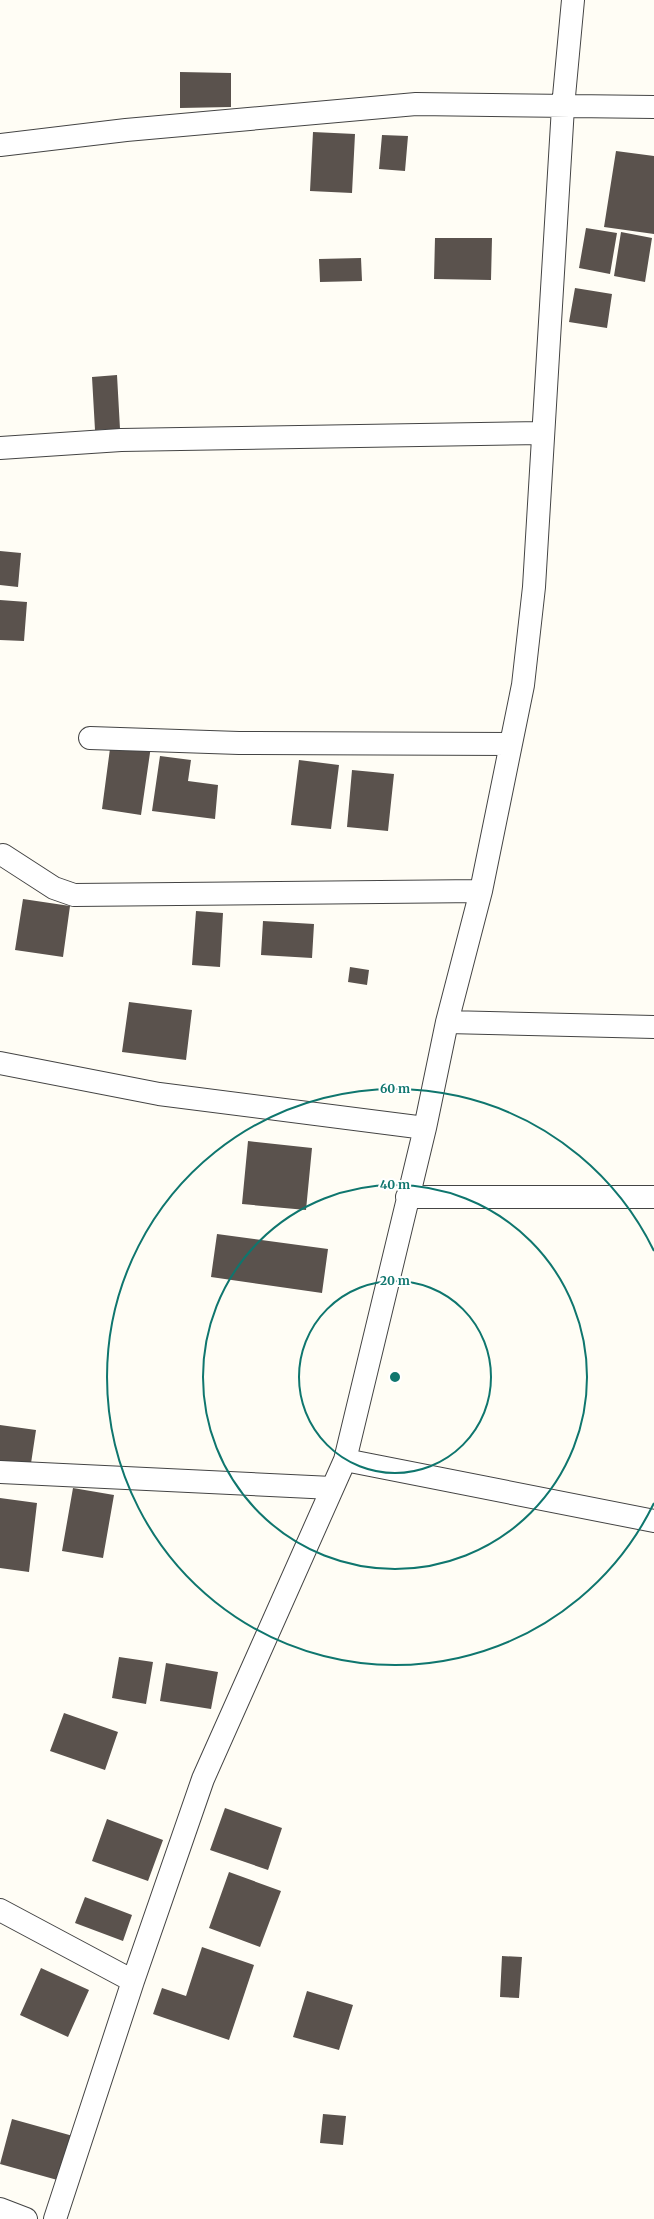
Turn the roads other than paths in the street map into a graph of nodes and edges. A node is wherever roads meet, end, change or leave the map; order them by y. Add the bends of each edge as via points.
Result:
1 (573, 0) edge
2 (563, 106) junction
3 (654, 107) edge
4 (0, 145) edge
5 (543, 433) junction
6 (0, 448) edge
7 (90, 738) dead end
8 (511, 744) junction
9 (3, 855) dead end
10 (481, 891) junction
11 (447, 1022) junction
12 (654, 1027) edge
13 (0, 1063) edge
14 (425, 1128) junction
15 (407, 1197) junction
16 (654, 1197) edge
17 (344, 1460) junction
18 (0, 1472) edge
19 (332, 1488) junction
20 (654, 1521) edge
21 (0, 1910) edge
22 (133, 1981) junction
23 (0, 2209) edge
24 (26, 2219) edge
25 (55, 2219) edge

1 - 2 street
2 - 3 street
2 - 4 street via 416,104 126,130
2 - 5 street
5 - 6 street via 121,440
5 - 8 street via 534,587 523,685
7 - 8 street via 239,743
8 - 10 street
9 - 10 street via 54,888 74,895
10 - 11 street
11 - 12 street
11 - 14 street
13 - 14 street via 159,1094
14 - 15 street
15 - 16 street
15 - 17 street
17 - 19 street
17 - 20 street
18 - 19 street
19 - 22 street via 203,1779
21 - 22 street
22 - 25 street
23 - 24 street

